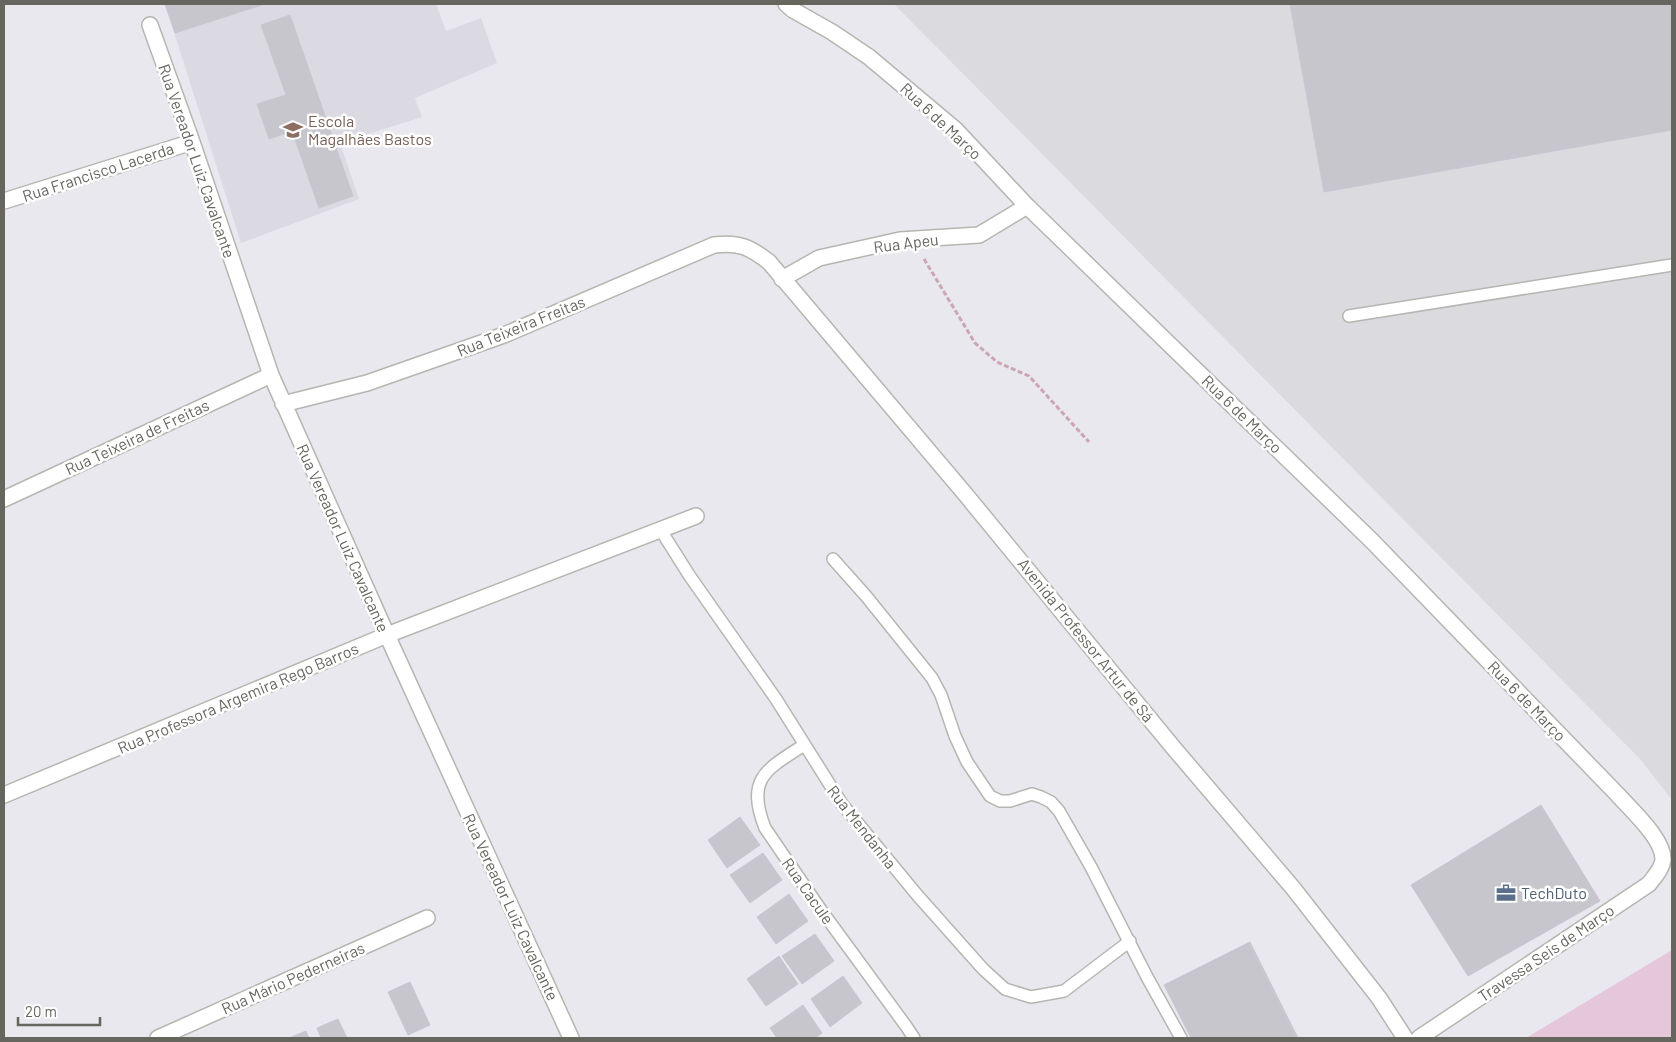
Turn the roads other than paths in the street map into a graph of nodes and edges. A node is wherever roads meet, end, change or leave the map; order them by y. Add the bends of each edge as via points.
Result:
1 (786, 4) edge
2 (150, 25) dead end
3 (192, 142) junction
4 (4, 201) edge
5 (1027, 206) junction
6 (755, 251) joint
7 (1672, 265) edge
8 (782, 278) junction
9 (1349, 316) dead end
10 (270, 376) junction
11 (284, 404) junction
12 (4, 499) edge
13 (696, 516) dead end
14 (660, 529) junction
15 (833, 559) dead end
16 (387, 636) junction
17 (804, 745) junction
18 (4, 795) edge
19 (1663, 859) joint
20 (427, 918) dead end
21 (1130, 941) junction
22 (158, 1038) edge
23 (571, 1038) edge
24 (914, 1038) edge
25 (1181, 1038) edge
26 (1405, 1038) edge
27 (1419, 1038) edge

1 - 5 street, Rua 6 de Março via 869,57 956,130
2 - 3 street, Rua Vereador Luiz Cavalcante
3 - 4 street, Rua Francisco Lacerda
3 - 10 street, Rua Vereador Luiz Cavalcante
5 - 8 street, Rua Apeu via 979,235 900,240 819,258
5 - 19 street, Rua 6 de Março via 1386,555 1618,795 1653,834
6 - 8 street, Avenida Professor Artur de Sá
6 - 11 street, Rua Teixeira Freitas via 742,245 714,245 504,335 367,383
7 - 9 lane
8 - 26 street, Avenida Professor Artur de Sá via 1293,888 1379,998
10 - 11 street, Rua Vereador Luiz Cavalcante
10 - 12 street, Rua Teixeira de Freitas
11 - 16 street, Rua Vereador Luiz Cavalcante
13 - 14 street, Rua Professora Argemira Rego Barros
14 - 16 street, Rua Professora Argemira Rego Barros
14 - 17 lane, Rua Mendanha
15 - 21 lane via 932,678 967,762 990,796 1010,801 1032,794 1051,802 1059,811
16 - 18 street, Rua Professora Argemira Rego Barros
16 - 23 street, Rua Vereador Luiz Cavalcante
17 - 21 lane, Rua Mendanha via 858,825 983,969 1005,989 1031,998 1064,991
17 - 24 lane, Rua Cacule via 772,765 761,780 756,797 765,828 820,910
19 - 27 street, Travessa Seis de Março via 1649,884
20 - 22 street, Rua Mário Pederneiras
21 - 25 lane

